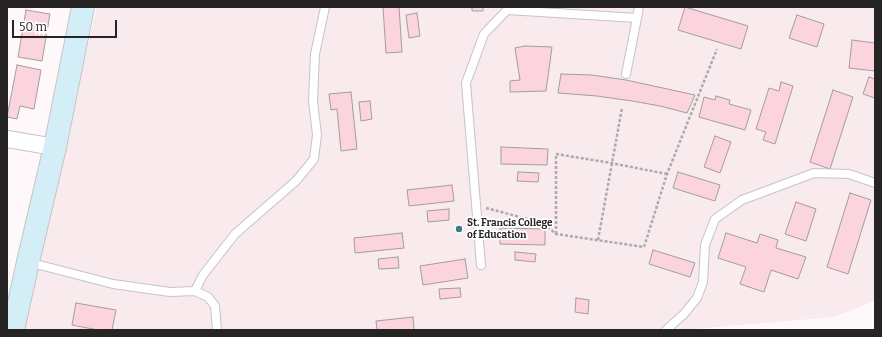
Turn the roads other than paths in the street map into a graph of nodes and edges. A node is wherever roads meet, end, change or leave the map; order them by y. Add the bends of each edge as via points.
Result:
1 (83, 7) edge
2 (325, 7) edge
3 (639, 7) edge
4 (637, 18) junction
5 (626, 74) dead end
6 (7, 139) edge
7 (55, 147) junction
8 (875, 183) edge
9 (28, 262) junction
10 (481, 265) dead end
11 (195, 291) junction
12 (14, 330) edge
13 (217, 330) edge
14 (666, 330) edge

1 - 7 main road
2 - 11 lane via 315,54 313,101 317,135 314,159 296,181 235,234 203,275
3 - 4 lane
4 - 5 lane
4 - 10 lane via 507,10 484,34 466,83
6 - 7 street
7 - 9 main road
8 - 14 lane via 849,174 814,173 742,200 715,220 705,245 703,282 698,298
9 - 11 lane via 113,284 170,292
9 - 12 main road
11 - 13 lane via 208,297 215,306

